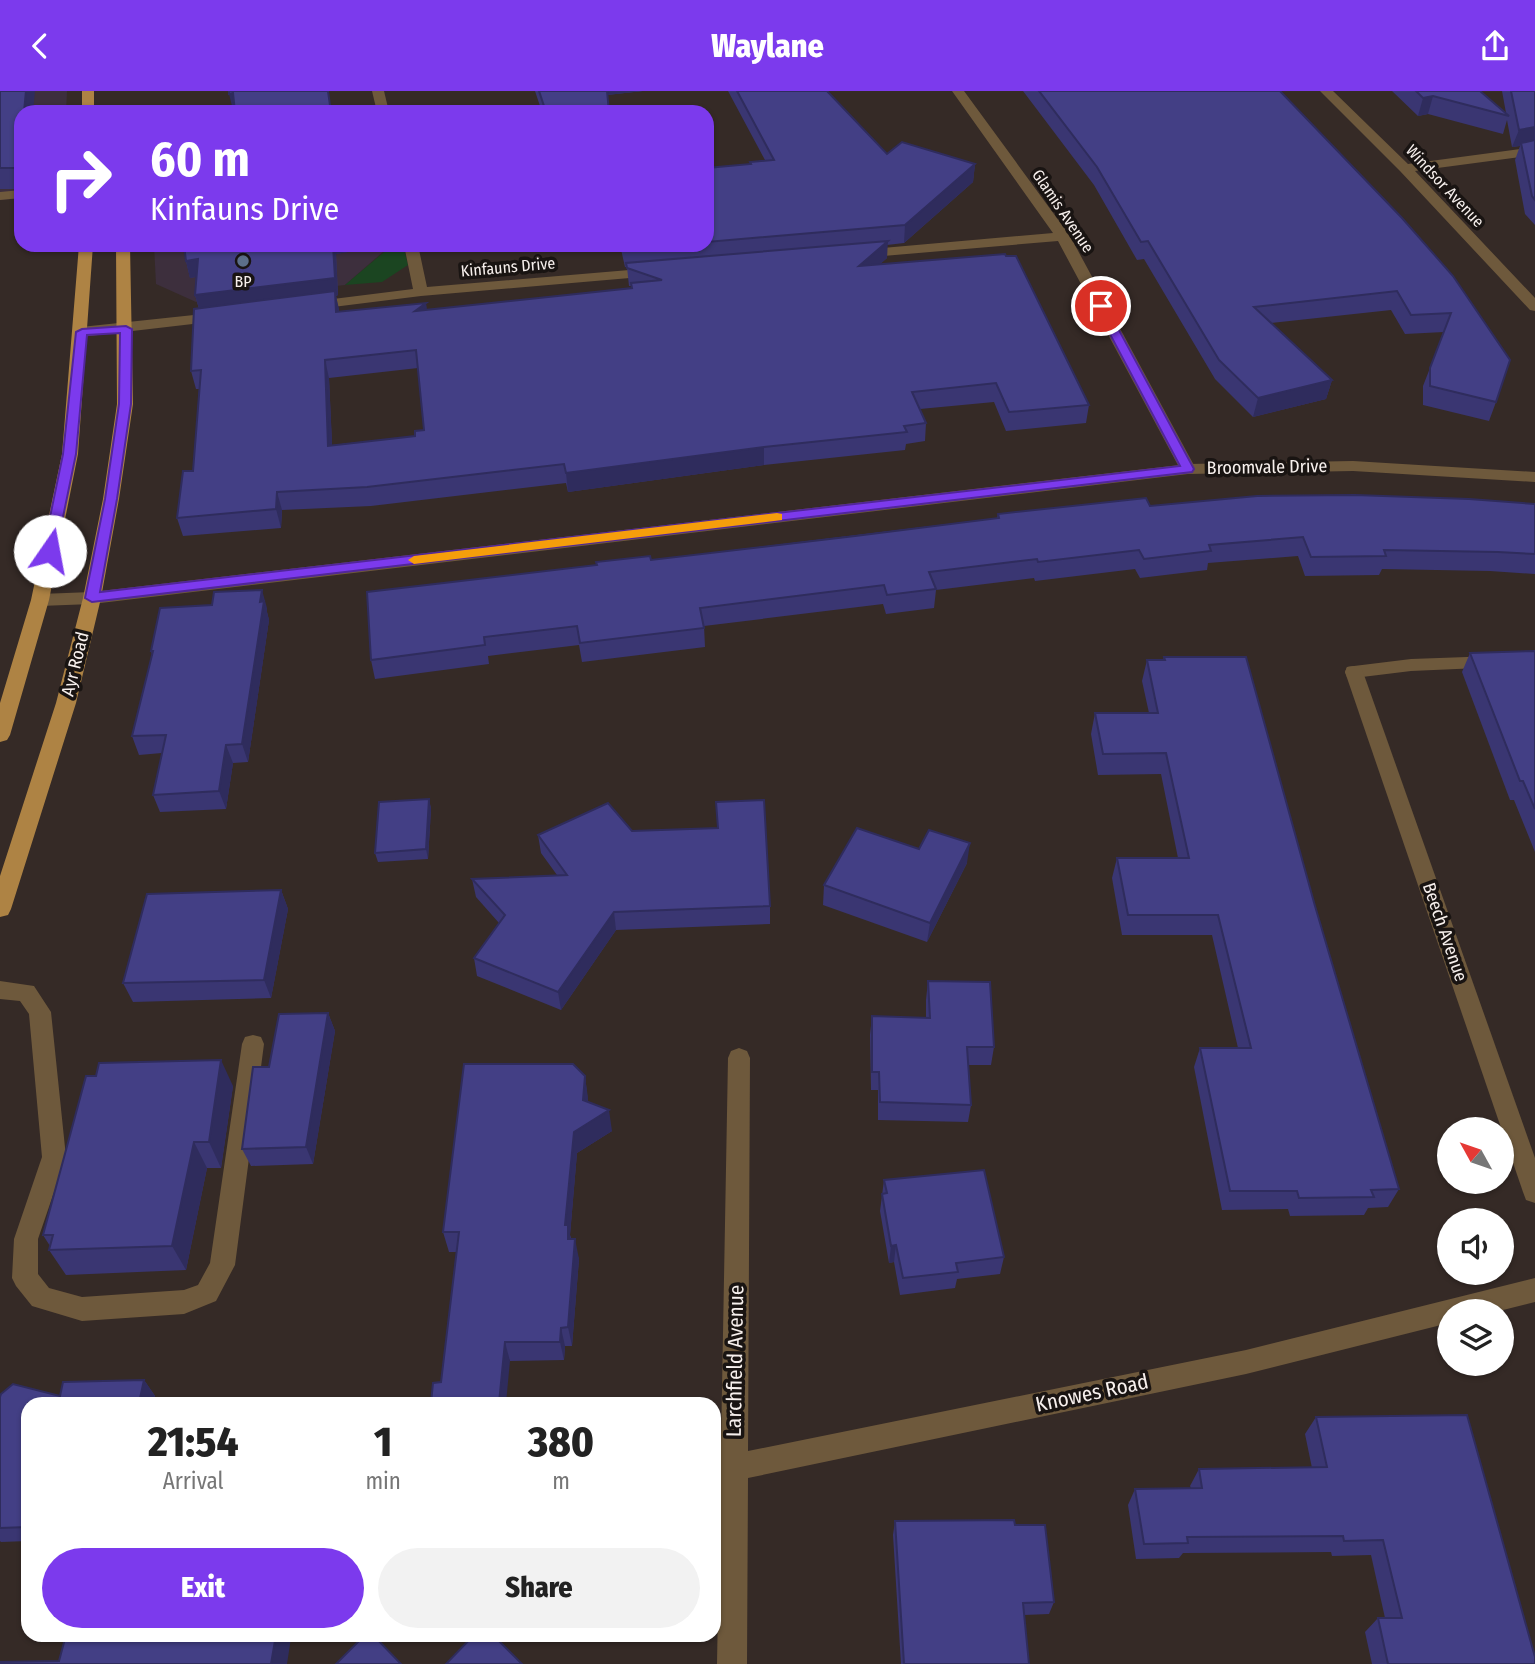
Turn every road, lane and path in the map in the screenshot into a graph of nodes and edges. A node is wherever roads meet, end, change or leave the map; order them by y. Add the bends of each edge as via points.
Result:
1 (958, 91) edge
2 (1326, 91) edge
3 (1535, 151) edge
4 (1405, 168) junction
5 (1063, 236) junction
6 (86, 252) edge
7 (123, 252) edge
8 (412, 252) edge
9 (845, 255) edge
10 (667, 271) edge
11 (421, 292) junction
12 (1535, 307) edge
13 (287, 309) edge
14 (233, 316) edge
15 (126, 329) junction
16 (82, 332) junction
17 (1188, 469) junction
18 (1535, 477) edge
19 (92, 598) junction
20 (40, 600) junction
21 (1509, 661) edge
22 (0, 735) edge
23 (0, 909) edge
24 (0, 990) edge
25 (253, 1044) dead end
26 (739, 1058) dead end
27 (1535, 1192) edge
28 (1535, 1290) edge
29 (1499, 1299) edge
30 (1437, 1314) edge
31 (734, 1467) junction
32 (732, 1664) edge

1 - 5 street, Glamis Avenue
2 - 4 street, Windsor Avenue
3 - 4 street
4 - 12 street, Windsor Avenue
5 - 9 street
5 - 17 street, Glamis Avenue
6 - 16 main road
7 - 15 main road, Ayr Road
8 - 11 street
10 - 11 street, Kinfauns Drive
11 - 13 street, Kinfauns Drive
14 - 15 street
15 - 16 street
15 - 19 main road, Ayr Road via 125,404
16 - 20 main road via 70,454
17 - 18 street, Broomvale Drive via 1353,466
17 - 19 street, Broomvale Drive
19 - 20 street, Broomvale Drive
19 - 23 main road, Ayr Road via 66,703
20 - 22 main road
21 - 27 street, Beech Avenue via 1354,672
24 - 25 street via 26,992 40,1012 54,1157 26,1239 24,1278 41,1298 82,1309 184,1302 207,1293 222,1265
26 - 31 street, Larchfield Avenue
28 - 29 street, Knowes Road
30 - 31 street, Knowes Road via 1246,1362
31 - 32 street, Larchfield Avenue

